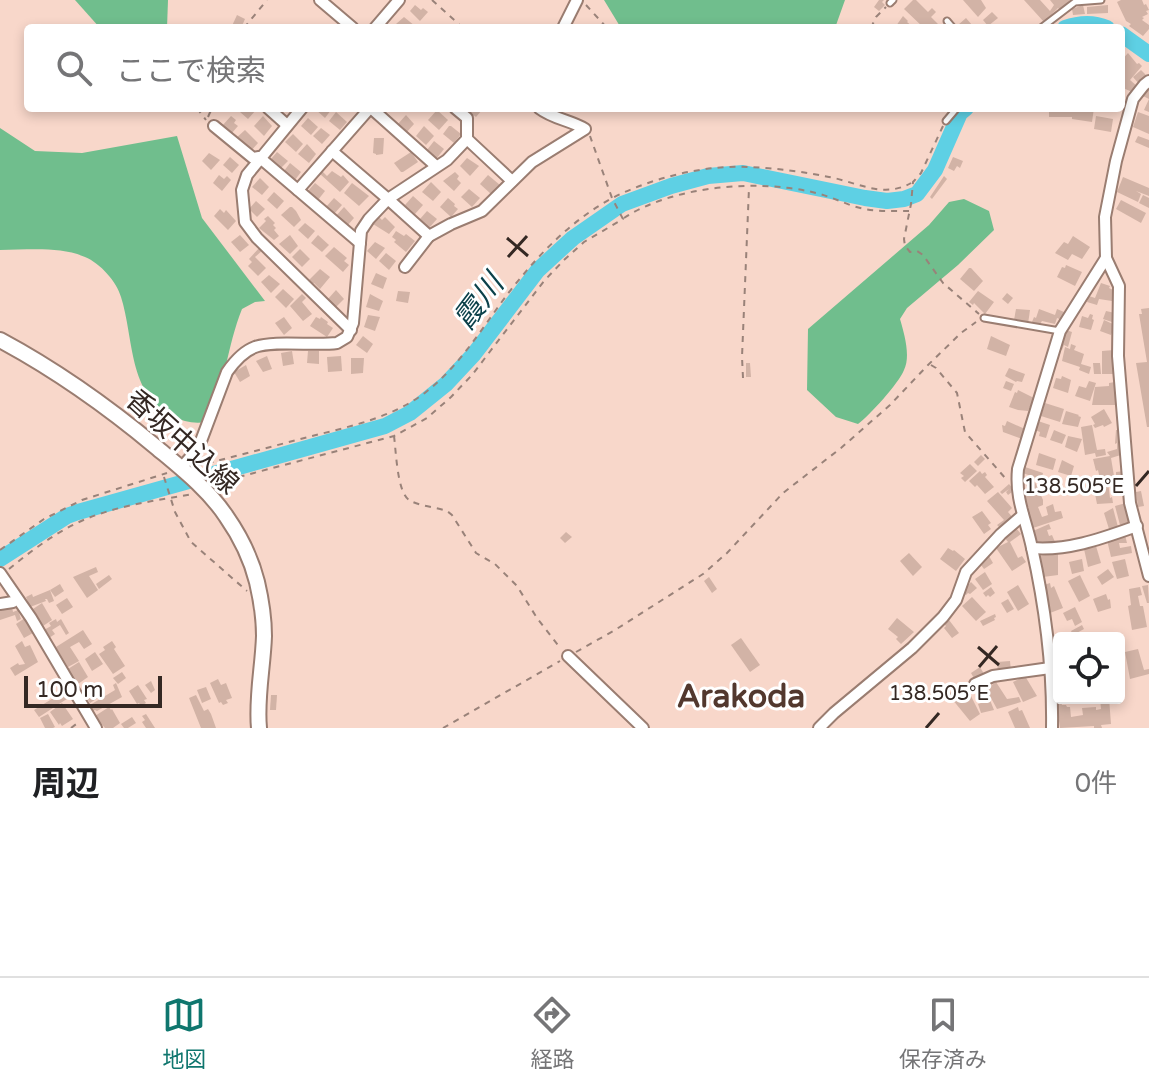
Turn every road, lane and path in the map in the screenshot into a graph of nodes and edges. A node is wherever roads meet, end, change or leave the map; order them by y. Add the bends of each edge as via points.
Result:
1 (267, 0) edge
2 (320, 0) edge
3 (399, 0) edge
4 (432, 0) edge
5 (579, 0) edge
6 (1101, 0) edge
7 (892, 1) edge
8 (947, 21) dead end
9 (247, 24) edge
10 (348, 24) edge
11 (378, 24) edge
12 (459, 24) edge
13 (565, 24) edge
14 (603, 24) edge
15 (873, 24) edge
16 (950, 24) edge
17 (1046, 24) edge
18 (1149, 81) edge
19 (200, 112) edge
20 (211, 112) edge
21 (272, 112) edge
22 (298, 112) edge
23 (367, 112) edge
24 (375, 112) edge
25 (460, 112) edge
26 (544, 112) edge
27 (954, 112) edge
28 (946, 121) joint
29 (287, 125) junction
30 (214, 126) dead end
31 (585, 129) junction
32 (467, 139) junction
33 (332, 151) junction
34 (259, 157) junction
35 (436, 166) junction
36 (512, 181) junction
37 (912, 184) junction
38 (749, 187) junction
39 (298, 190) junction
40 (388, 199) junction
41 (612, 200) junction
42 (910, 211) junction
43 (623, 219) junction
44 (429, 236) junction
45 (360, 243) junction
46 (1106, 258) junction
47 (405, 267) dead end
48 (984, 318) junction
49 (351, 330) junction
50 (1060, 331) junction
51 (0, 340) edge
52 (928, 365) junction
53 (743, 378) dead end
54 (394, 436) junction
55 (181, 468) junction
56 (164, 477) junction
57 (1017, 486) junction
58 (204, 490) junction
59 (169, 496) junction
60 (1023, 515) junction
61 (1137, 526) junction
62 (1032, 548) junction
63 (0, 550) edge
64 (1, 575) edge
65 (1149, 576) edge
66 (260, 599) junction
67 (13, 602) dead end
68 (0, 604) edge
69 (568, 656) junction
70 (1050, 668) junction
71 (975, 684) dead end
72 (89, 716) junction
73 (71, 728) edge
74 (96, 728) edge
75 (259, 728) edge
76 (443, 728) edge
77 (643, 728) edge
78 (819, 728) edge
79 (1052, 728) edge

1 - 9 path
2 - 10 street
3 - 11 street
4 - 12 path
5 - 13 street
5 - 14 path
6 - 17 lane via 1075,2
7 - 15 path
8 - 16 lane
18 - 46 street via 1133,99 1125,127 1105,217
19 - 20 path via 207,122
21 - 29 street
22 - 29 street
23 - 33 street
24 - 35 street
25 - 32 street via 467,118
26 - 31 street
27 - 28 lane
28 - 37 path
29 - 34 street
30 - 34 street via 253,158
31 - 36 street
31 - 41 path
32 - 35 street
32 - 36 street
33 - 39 street
33 - 40 street
34 - 39 street
34 - 49 street via 242,190 245,222
35 - 40 street
36 - 44 street via 482,211
37 - 41 path via 886,191 831,177 734,166 703,169
37 - 42 path
38 - 42 path via 810,191 870,210
38 - 43 path via 678,196
38 - 53 path
39 - 45 street
40 - 44 street
40 - 45 street via 361,231
41 - 43 path
41 - 55 path via 553,242 426,392 364,423
42 - 48 path via 906,249 923,255 943,283
43 - 54 path via 564,260 451,397
44 - 47 street
45 - 49 street
46 - 50 street
46 - 61 street via 1119,286 1121,395 1130,503
48 - 50 lane
48 - 52 path
49 - 55 street via 337,343 248,350 227,372 201,441
50 - 57 street via 1019,463
51 - 55 main road, 香坂中込線 via 124,421
52 - 57 path via 957,393 965,432
52 - 69 path via 890,405 783,493 703,574
54 - 58 path
54 - 69 path via 403,494 452,515 476,553 517,586
55 - 56 path
55 - 58 main road, 香坂中込線
56 - 59 path
56 - 63 path via 82,500
57 - 60 street
58 - 59 path
58 - 66 main road, 香坂中込線 via 241,541
59 - 64 path via 78,523
59 - 66 path via 191,542
60 - 62 street
60 - 78 street via 966,572 943,617
61 - 62 street via 1079,545
61 - 65 street
62 - 70 street
64 - 72 street
66 - 75 main road, 香坂中込線 via 264,634
67 - 68 street
69 - 76 path
69 - 77 street
70 - 71 street via 993,676
70 - 79 street
72 - 73 path
72 - 74 street

